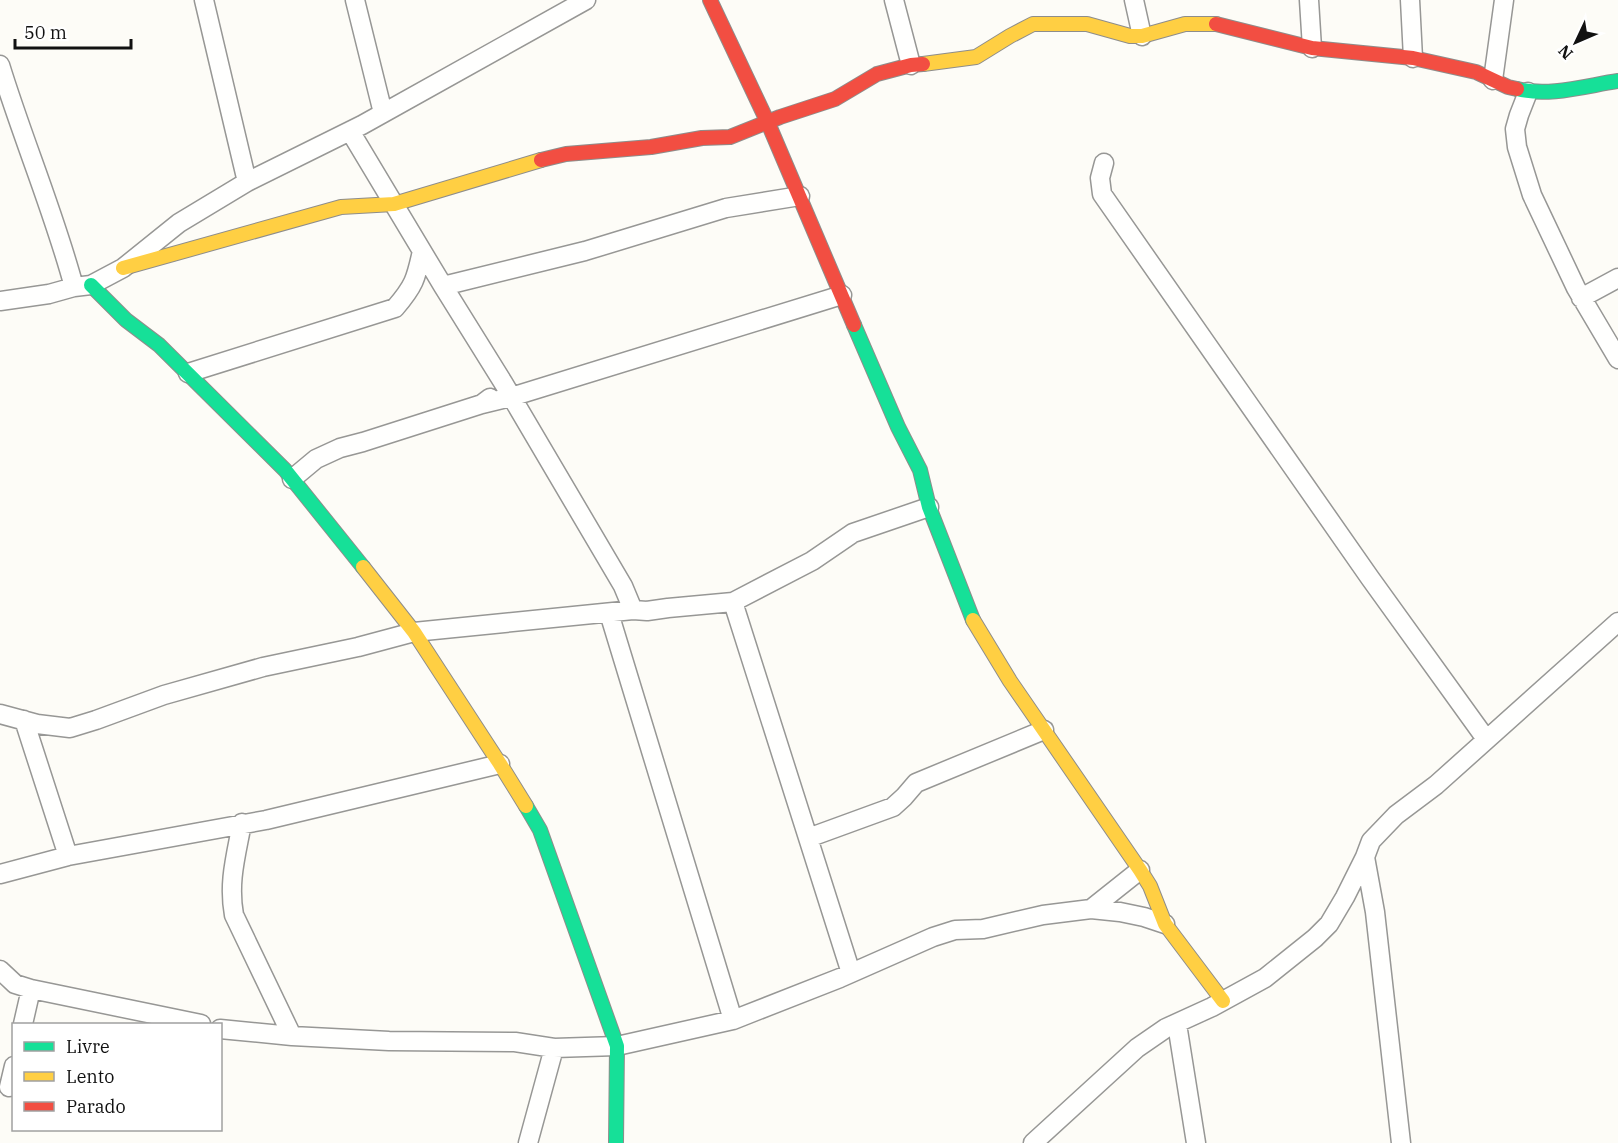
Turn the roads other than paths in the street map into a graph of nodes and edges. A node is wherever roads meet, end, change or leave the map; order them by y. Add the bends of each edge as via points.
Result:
1 (204, 0) edge
2 (355, 0) edge
3 (586, 0) edge
4 (710, 0) edge
5 (894, 0) edge
6 (1134, 0) edge
7 (1309, 0) edge
8 (1410, 0) edge
9 (1504, 0) edge
10 (1142, 36) junction
11 (1312, 48) junction
12 (1413, 58) junction
13 (0, 65) edge
14 (911, 65) junction
15 (1493, 80) junction
16 (1618, 81) edge
17 (1528, 92) junction
18 (383, 114) junction
19 (768, 123) junction
20 (350, 131) junction
21 (1104, 163) dead end
22 (248, 182) junction
23 (800, 196) junction
24 (394, 204) junction
25 (422, 251) junction
26 (123, 268) junction
27 (1618, 278) edge
28 (82, 286) junction
29 (443, 286) junction
30 (842, 295) junction
31 (1581, 298) junction
32 (0, 301) edge
33 (1618, 359) edge
34 (188, 374) junction
35 (508, 390) junction
36 (292, 479) junction
37 (929, 507) junction
38 (733, 602) junction
39 (633, 610) junction
40 (609, 613) junction
41 (1618, 622) edge
42 (414, 632) junction
43 (0, 714) edge
44 (24, 720) junction
45 (1044, 730) junction
46 (1486, 739) junction
47 (500, 764) junction
48 (242, 823) junction
49 (808, 838) junction
50 (68, 856) junction
51 (1365, 857) junction
52 (1140, 870) junction
53 (0, 874) edge
54 (1091, 909) junction
55 (1165, 924) junction
56 (0, 970) edge
57 (851, 973) junction
58 (32, 989) junction
59 (1223, 1001) junction
60 (732, 1020) junction
61 (23, 1023) edge
62 (196, 1023) edge
63 (1177, 1023) junction
64 (222, 1029) edge
65 (292, 1036) junction
66 (617, 1046) junction
67 (554, 1048) junction
68 (12, 1074) edge
69 (9, 1087) dead end
70 (1399, 1142) edge
71 (528, 1143) edge
72 (616, 1143) edge
73 (1033, 1143) edge
74 (1196, 1143) edge

1 - 22 street
2 - 18 street
3 - 18 street
4 - 19 street
5 - 14 street
6 - 10 street
7 - 11 street
8 - 12 street
9 - 15 street
10 - 11 street via 1185,24 1213,22
10 - 14 street via 1087,24 1033,24 976,57
11 - 12 street
12 - 15 street via 1476,72
13 - 28 street via 64,248
14 - 19 street via 877,74 835,99
15 - 17 street
16 - 17 street
17 - 31 street via 1515,129 1517,147 1532,195
18 - 20 street
19 - 23 street
19 - 24 street via 730,137 566,154
20 - 22 street
20 - 24 street
21 - 46 street via 1100,178 1102,194
22 - 26 street via 178,223
23 - 29 street via 726,207 585,251
23 - 30 street
24 - 25 street
24 - 26 street via 341,207
25 - 29 street
25 - 34 street via 413,284 394,308
26 - 28 street
27 - 31 street
28 - 32 street
28 - 34 street via 159,345
29 - 35 street
30 - 35 street
30 - 37 street via 920,470
31 - 33 street
34 - 36 street
35 - 36 street via 483,404 340,448 316,459
35 - 39 street via 623,586
36 - 42 street
37 - 38 street via 853,533 812,561
37 - 45 street via 970,615
38 - 39 street
38 - 49 street
39 - 40 street
40 - 42 street
40 - 60 street
41 - 46 street
42 - 44 street via 263,667 164,695 70,728
42 - 47 street
43 - 44 street
44 - 50 street
45 - 49 street via 916,783 893,807
45 - 52 street
46 - 51 street via 1396,815 1371,841
47 - 48 street
47 - 66 street via 540,830
48 - 50 street
48 - 65 street via 231,880 234,915
49 - 57 street
50 - 53 street
51 - 59 street via 1329,924 1265,978
51 - 70 street via 1375,912
52 - 54 street
52 - 55 street
54 - 55 street via 1128,913
54 - 57 street via 983,929 955,930
55 - 59 street
56 - 58 street via 15,984
57 - 60 street
58 - 61 street
58 - 62 street
59 - 63 street
60 - 66 street
63 - 73 street via 1137,1048
63 - 74 street
64 - 65 street
65 - 67 street via 515,1042
66 - 67 street
66 - 72 street
67 - 71 street
68 - 69 street

